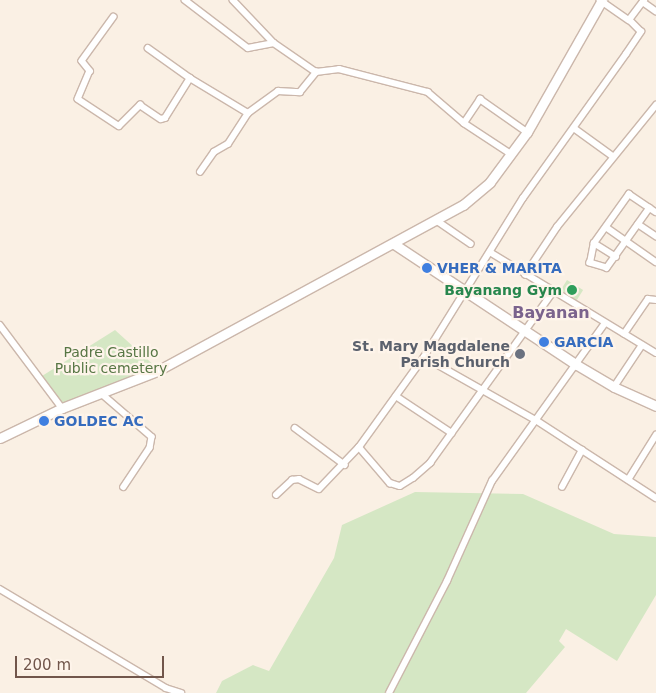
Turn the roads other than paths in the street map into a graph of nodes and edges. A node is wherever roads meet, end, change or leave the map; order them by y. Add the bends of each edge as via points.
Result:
1 (185, 0) edge
2 (233, 0) edge
3 (601, 0) edge
4 (644, 1) edge
5 (656, 11) edge
6 (114, 17) dead end
7 (629, 20) junction
8 (274, 43) junction
9 (148, 48) dead end
10 (316, 72) junction
11 (190, 78) junction
12 (656, 105) edge
13 (248, 113) junction
14 (464, 123) junction
15 (574, 128) junction
16 (527, 132) junction
17 (510, 154) junction
18 (614, 157) junction
19 (200, 172) dead end
20 (650, 208) junction
21 (656, 212) edge
22 (436, 220) junction
23 (638, 224) junction
24 (606, 227) junction
25 (656, 236) edge
26 (626, 242) junction
27 (594, 243) junction
28 (394, 244) junction
29 (471, 244) dead end
30 (490, 252) junction
31 (616, 258) junction
32 (656, 262) edge
33 (525, 275) junction
34 (464, 291) junction
35 (553, 292) junction
36 (656, 300) edge
37 (605, 323) junction
38 (0, 325) edge
39 (523, 331) junction
40 (624, 334) junction
41 (642, 345) junction
42 (656, 353) edge
43 (424, 357) junction
44 (577, 365) junction
45 (614, 387) junction
46 (484, 391) junction
47 (101, 393) junction
48 (396, 396) junction
49 (656, 406) edge
50 (62, 408) junction
51 (536, 420) junction
52 (295, 428) dead end
53 (452, 433) junction
54 (656, 435) edge
55 (0, 438) edge
56 (359, 447) junction
57 (582, 450) junction
58 (345, 465) junction
59 (628, 480) junction
60 (124, 487) dead end
61 (562, 487) dead end
62 (276, 495) dead end
63 (656, 498) edge
64 (0, 589) edge
65 (181, 693) edge
66 (389, 693) edge

1 - 8 street via 248,48
2 - 8 street
3 - 7 street
3 - 16 street
4 - 5 street
4 - 7 street
6 - 11 street via 82,61 90,71 78,99 118,126 140,105 161,119 165,118
7 - 15 street via 641,32
8 - 10 street
9 - 11 street
10 - 13 street via 300,92 278,90
10 - 14 street via 339,69 428,92
11 - 13 street
12 - 18 street
13 - 19 street via 228,144 214,152
14 - 16 street via 480,99
14 - 17 street
15 - 18 street
15 - 30 street via 523,198
16 - 17 street
17 - 22 street via 490,182
18 - 33 street via 557,227
20 - 21 street
20 - 23 street
20 - 24 street via 629,194
22 - 28 street
22 - 29 street
23 - 25 street
23 - 26 street
24 - 26 street
24 - 27 street
26 - 31 street
26 - 32 street
27 - 31 street
27 - 31 street via 590,263 608,268
28 - 34 street
28 - 47 street via 157,371
30 - 33 street
30 - 34 street
33 - 35 street
34 - 39 street
34 - 43 street
35 - 37 street
35 - 39 street
36 - 40 street via 648,300
37 - 40 street
37 - 44 street
38 - 50 street
39 - 44 street
39 - 46 street
40 - 41 street
41 - 42 street
41 - 45 street
43 - 46 street
43 - 48 street
44 - 45 street
44 - 51 street
45 - 49 street
46 - 51 street
46 - 53 street
47 - 50 street
47 - 60 street via 152,437 150,448
48 - 53 street
48 - 56 street
50 - 55 street
51 - 57 street
51 - 66 street via 492,481 447,580
52 - 58 street
53 - 56 street via 430,463 400,486 390,483
54 - 59 street
56 - 58 street
57 - 59 street
57 - 61 street
58 - 62 street via 318,489 299,479 292,480
59 - 63 street
64 - 65 street via 166,688

